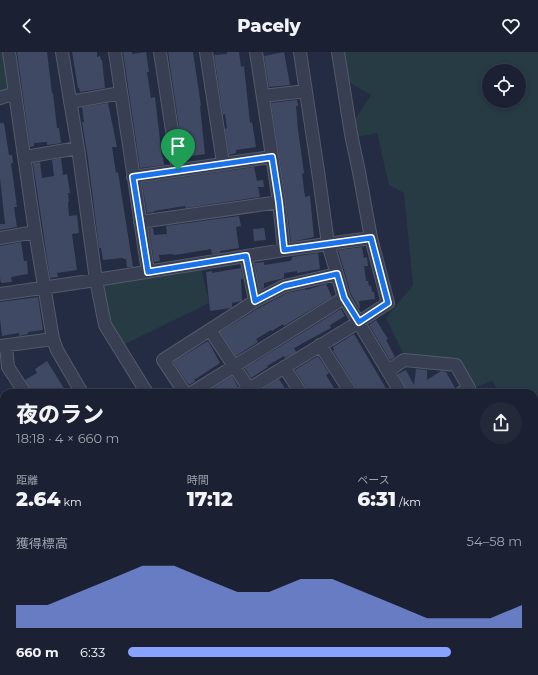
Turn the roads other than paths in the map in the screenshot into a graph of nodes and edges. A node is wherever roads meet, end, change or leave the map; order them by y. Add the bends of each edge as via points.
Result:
1 (9, 52) edge
2 (62, 52) edge
3 (115, 52) edge
4 (160, 52) edge
5 (206, 52) edge
6 (256, 52) edge
7 (300, 52) edge
8 (338, 52) edge
9 (306, 91) junction
10 (15, 93) junction
11 (121, 93) junction
12 (263, 96) junction
13 (0, 98) edge
14 (70, 102) junction
15 (78, 148) junction
16 (25, 157) junction
17 (272, 157) junction
18 (223, 163) junction
19 (178, 170) junction
20 (133, 177) junction
21 (279, 202) junction
22 (140, 222) junction
23 (35, 232) junction
24 (0, 238) edge
25 (371, 238) junction
26 (328, 244) junction
27 (284, 250) junction
28 (246, 256) junction
29 (148, 272) junction
30 (337, 274) junction
31 (96, 280) junction
32 (45, 287) junction
33 (0, 294) edge
34 (344, 298) junction
35 (255, 301) junction
36 (359, 322) junction
37 (210, 330) junction
38 (53, 339) junction
39 (320, 345) junction
40 (3, 346) edge
41 (234, 367) junction
42 (284, 367) junction
43 (388, 371) junction
44 (22, 389) edge
45 (78, 389) edge
46 (145, 389) edge
47 (182, 389) edge
48 (198, 389) edge
49 (246, 389) edge
50 (252, 389) edge
51 (298, 389) edge
52 (348, 389) edge
53 (399, 389) edge
54 (467, 389) edge

1 - 10 street
2 - 14 street
3 - 11 street
4 - 19 street
5 - 18 street
6 - 12 street
7 - 9 street
8 - 25 street
9 - 12 street
9 - 26 street
10 - 13 street
10 - 16 street
11 - 14 street
11 - 20 street
12 - 17 street
14 - 15 street
15 - 16 street
15 - 31 street
16 - 23 street
17 - 18 street
17 - 21 street
18 - 19 street
19 - 20 street
20 - 22 street
21 - 22 street
21 - 27 street
22 - 29 street
23 - 24 street
23 - 32 street
25 - 26 street
25 - 36 street via 388,303
26 - 27 street
26 - 30 street
27 - 28 street
28 - 29 street
28 - 35 street
29 - 31 street
30 - 34 street
30 - 35 street via 284,286
31 - 32 street
31 - 46 street via 105,325
32 - 33 street
32 - 38 street
34 - 36 street
34 - 41 street
35 - 37 street
36 - 39 street
36 - 43 street
37 - 41 street
37 - 47 street via 163,360
38 - 40 street
38 - 45 street
39 - 42 street
39 - 52 street
40 - 44 street via 8,367
41 - 48 street
41 - 49 street
42 - 50 street
42 - 51 street
43 - 53 street
43 - 54 street via 404,360 456,364

